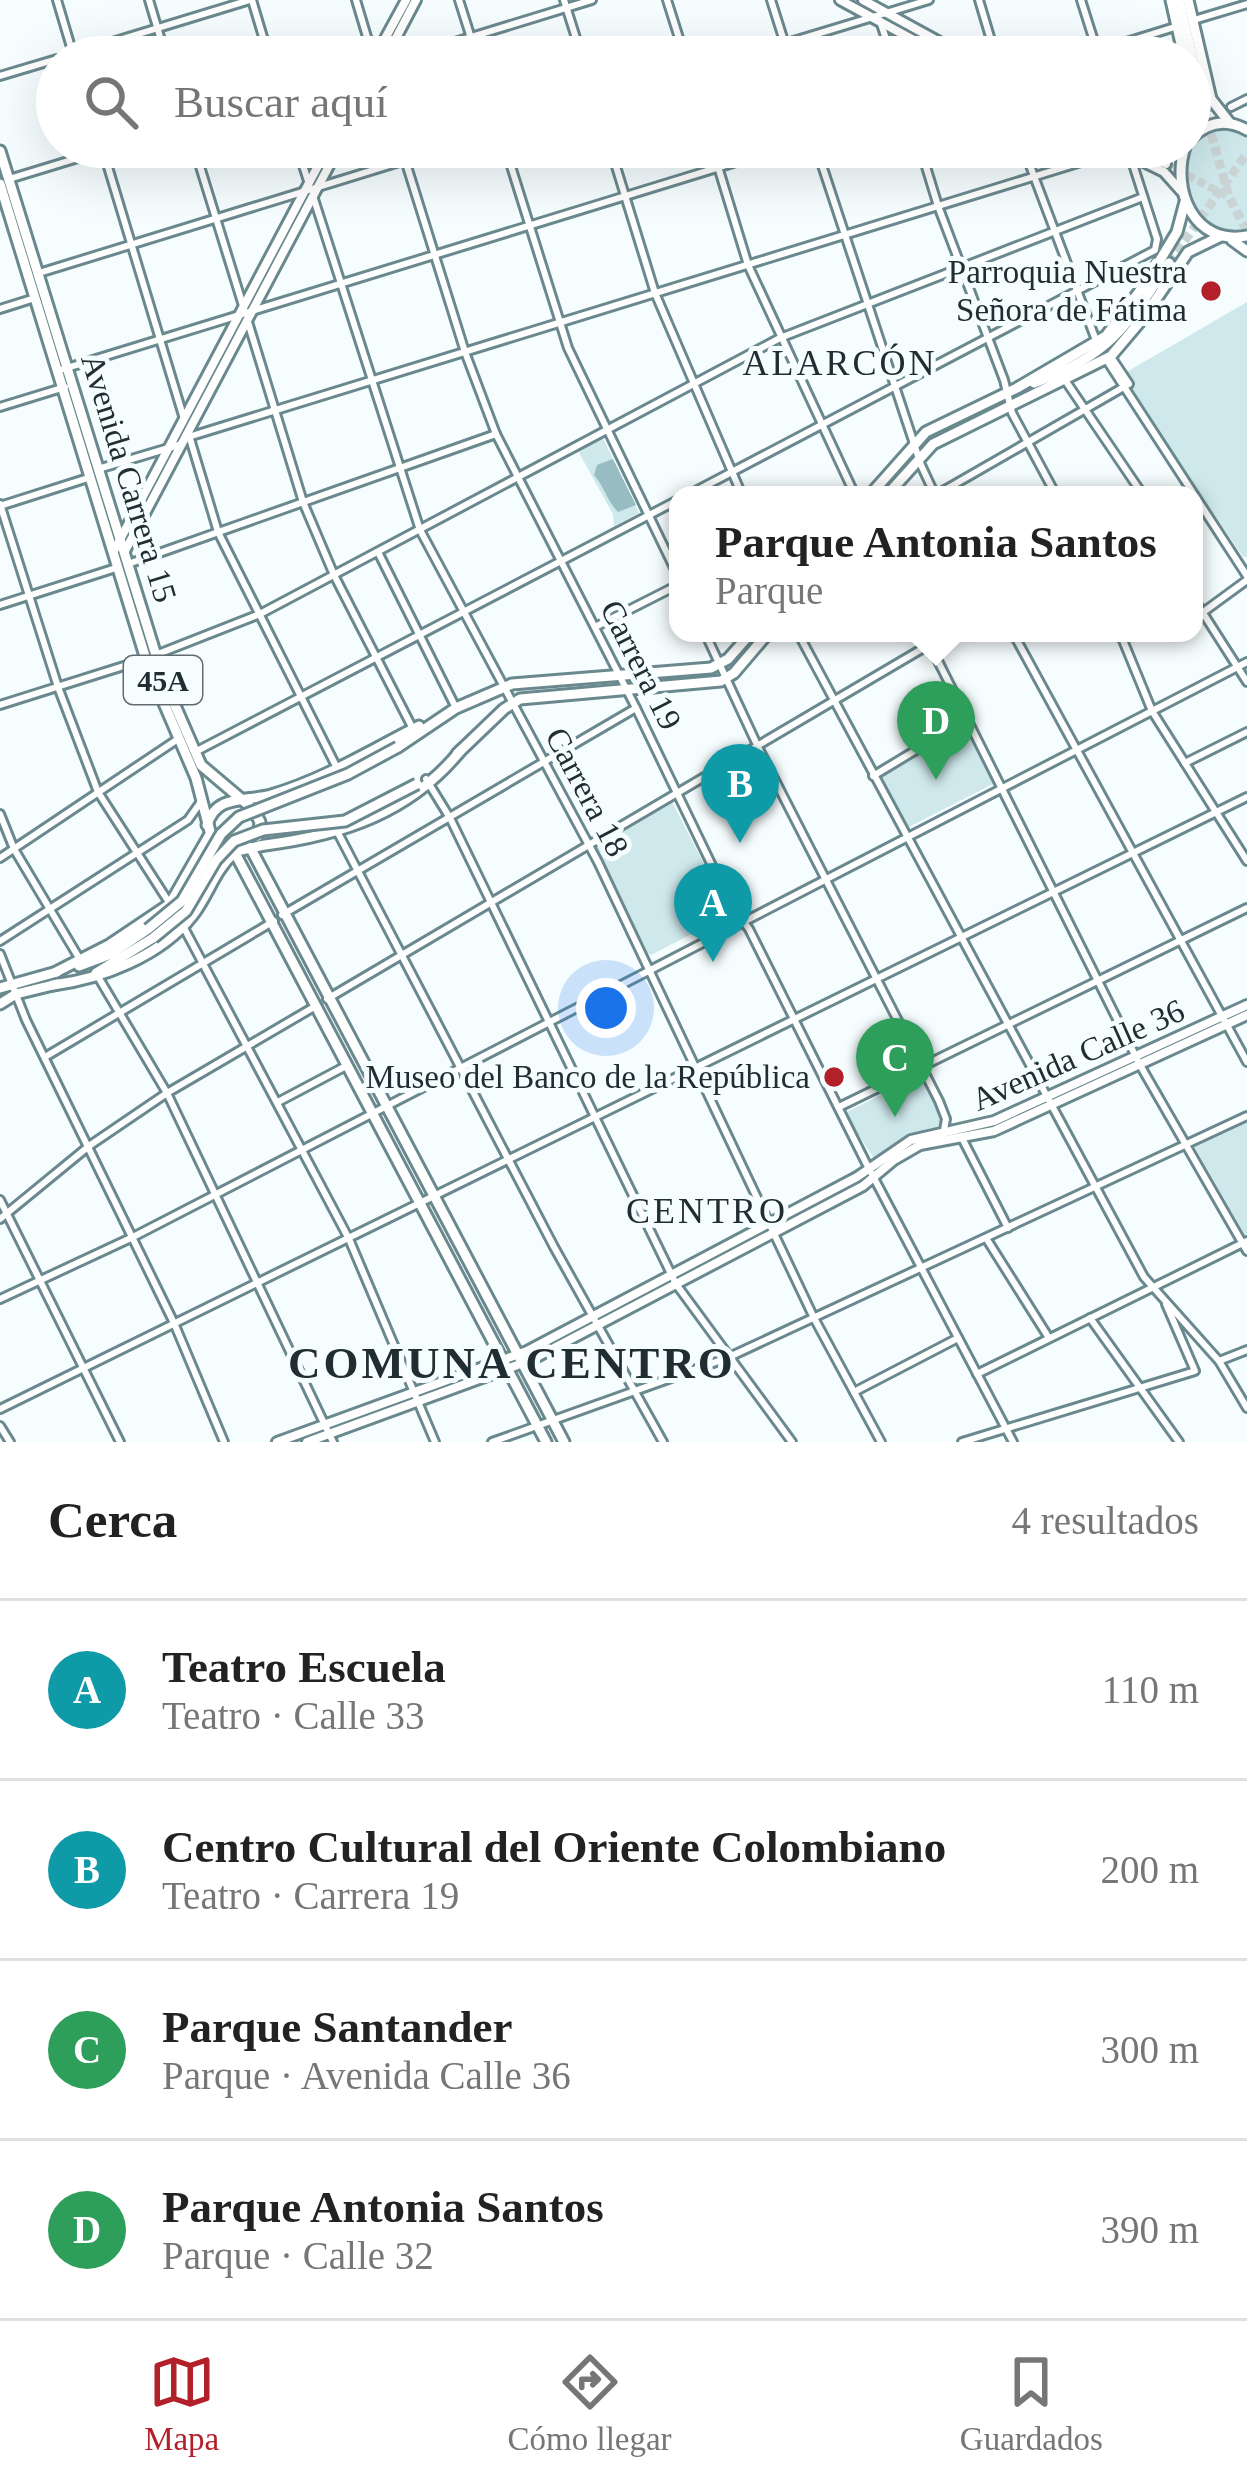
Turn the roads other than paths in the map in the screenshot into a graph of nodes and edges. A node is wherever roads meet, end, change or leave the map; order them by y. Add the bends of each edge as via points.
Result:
1 (57, 0) edge
2 (149, 0) edge
3 (251, 0) edge
4 (356, 0) edge
5 (406, 0) edge
6 (416, 0) edge
7 (459, 0) edge
8 (592, 0) edge
9 (667, 0) edge
10 (771, 0) edge
11 (840, 0) edge
12 (863, 0) edge
13 (928, 0) edge
14 (979, 0) edge
15 (1081, 0) edge
16 (1180, 0) edge
17 (565, 4) edge
18 (1247, 4) edge
19 (878, 12) edge
20 (1194, 20) junction
21 (1178, 26) junction
22 (158, 28) junction
23 (68, 36) edge
24 (134, 36) edge
25 (160, 36) edge
26 (262, 36) edge
27 (367, 36) edge
28 (386, 36) edge
29 (397, 36) edge
30 (471, 36) edge
31 (474, 36) edge
32 (575, 36) edge
33 (678, 36) edge
34 (782, 36) edge
35 (808, 36) edge
36 (914, 36) edge
37 (925, 36) edge
38 (990, 36) edge
39 (1092, 36) edge
40 (1149, 36) edge
41 (1180, 36) edge
42 (1188, 36) edge
43 (1197, 36) edge
44 (36, 65) edge
45 (0, 76) edge
46 (1247, 99) edge
47 (1211, 100) edge
48 (1231, 107) dead end
49 (1240, 125) edge
50 (0, 151) edge
51 (46, 168) edge
52 (108, 168) edge
53 (201, 168) edge
54 (304, 168) edge
55 (320, 168) edge
56 (325, 168) edge
57 (379, 168) edge
58 (407, 168) edge
59 (511, 168) edge
60 (616, 168) edge
61 (715, 168) edge
62 (718, 168) edge
63 (822, 168) edge
64 (926, 168) edge
65 (1030, 168) edge
66 (1063, 168) edge
67 (1131, 168) edge
68 (1156, 168) edge
69 (1180, 168) edge
70 (1033, 177) junction
71 (4, 182) edge
72 (311, 189) junction
73 (625, 196) junction
74 (1183, 196) junction
75 (1143, 197) junction
76 (938, 206) junction
77 (4, 211) edge
78 (216, 218) junction
79 (529, 226) junction
80 (1054, 232) junction
81 (843, 235) junction
82 (1247, 236) edge
83 (1224, 237) junction
84 (131, 244) junction
85 (1247, 251) edge
86 (434, 255) junction
87 (1169, 263) tunnel mouth
88 (748, 265) junction
89 (962, 268) junction
90 (37, 273) junction
91 (341, 283) junction
92 (1076, 292) junction
93 (656, 293) junction
94 (35, 298) junction
95 (868, 304) junction
96 (0, 309) edge
97 (245, 313) junction
98 (559, 322) junction
99 (780, 338) junction
100 (988, 338) junction
101 (160, 339) junction
102 (1097, 343) junction
103 (465, 352) junction
104 (1108, 358) junction
105 (62, 369) junction
106 (1065, 380) junction
107 (370, 381) junction
108 (694, 384) junction
109 (1126, 385) junction
110 (67, 386) junction
111 (894, 387) junction
112 (1012, 390) junction
113 (1009, 406) junction
114 (0, 407) edge
115 (1085, 409) junction
116 (274, 410) junction
117 (184, 418) junction
118 (822, 425) junction
119 (605, 430) junction
120 (496, 434) junction
121 (186, 438) junction
122 (914, 442) junction
123 (1027, 442) junction
124 (168, 448) junction
125 (919, 459) junction
126 (398, 469) junction
127 (732, 472) junction
128 (94, 474) junction
129 (518, 477) junction
130 (705, 486) edge
131 (738, 486) edge
132 (851, 486) edge
133 (877, 486) edge
134 (895, 486) edge
135 (932, 486) edge
136 (951, 486) edge
137 (1050, 486) edge
138 (1137, 486) edge
139 (1189, 486) edge
140 (303, 502) junction
141 (0, 505) edge
142 (669, 505) edge
143 (1203, 509) edge
144 (649, 515) junction
145 (420, 530) junction
146 (218, 532) junction
147 (120, 540) junction
148 (377, 552) junction
149 (121, 559) junction
150 (669, 560) edge
151 (561, 561) junction
152 (334, 575) junction
153 (1247, 578) edge
154 (669, 585) edge
155 (29, 596) junction
156 (0, 605) edge
157 (463, 612) junction
158 (1203, 613) edge
159 (260, 614) junction
160 (1203, 616) edge
161 (595, 627) junction
162 (419, 635) junction
163 (709, 642) edge
164 (742, 642) edge
165 (761, 642) edge
166 (803, 642) edge
167 (928, 642) edge
168 (935, 642) edge
169 (1017, 642) edge
170 (1124, 642) edge
171 (930, 645) junction
172 (151, 657) junction
173 (376, 657) junction
174 (1247, 662) edge
175 (719, 666) junction
176 (1237, 668) junction
177 (619, 675) junction
178 (726, 680) junction
179 (1247, 682) edge
180 (58, 687) junction
181 (502, 687) junction
182 (626, 689) junction
183 (301, 696) junction
184 (834, 701) junction
185 (512, 703) junction
186 (0, 705) edge
187 (456, 708) junction
188 (636, 708) junction
189 (1152, 711) junction
190 (970, 718) junction
191 (412, 729) junction
192 (1247, 732) edge
193 (178, 739) junction
194 (758, 747) junction
195 (1076, 751) junction
196 (194, 752) junction
197 (1185, 763) junction
198 (544, 764) junction
199 (338, 770) junction
200 (873, 776) junction
201 (424, 782) junction
202 (1004, 788) junction
203 (98, 792) junction
204 (677, 794) junction
205 (1247, 797) edge
206 (201, 800) junction
207 (241, 801) junction
208 (1216, 812) junction
209 (0, 814) edge
210 (450, 818) junction
211 (208, 831) junction
212 (338, 832) junction
213 (906, 838) junction
214 (589, 845) junction
215 (250, 847) junction
216 (14, 848) junction
217 (235, 853) junction
218 (1133, 853) junction
219 (139, 854) junction
220 (0, 858) edge
221 (1247, 861) edge
222 (358, 871) junction
223 (826, 879) junction
224 (1054, 890) junction
225 (490, 903) junction
226 (170, 904) junction
227 (1247, 908) edge
228 (51, 910) junction
229 (278, 918) junction
230 (744, 921) junction
231 (183, 926) junction
232 (150, 933) junction
233 (959, 937) junction
234 (0, 940) edge
235 (1181, 940) junction
236 (0, 954) edge
237 (402, 955) junction
238 (82, 963) junction
239 (203, 963) junction
240 (647, 972) junction
241 (97, 975) junction
242 (877, 977) junction
243 (1097, 980) junction
244 (12, 982) junction
245 (0, 988) edge
246 (16, 994) junction
247 (322, 1002) junction
248 (0, 1004) edge
249 (1247, 1005) edge
250 (118, 1013) junction
251 (1247, 1016) edge
252 (794, 1018) junction
253 (1226, 1020) junction
254 (548, 1023) junction
255 (1005, 1024) junction
256 (248, 1045) junction
257 (45, 1057) junction
258 (1138, 1062) junction
259 (1247, 1062) edge
260 (348, 1065) junction
261 (921, 1065) junction
262 (461, 1068) junction
263 (693, 1068) junction
264 (167, 1093) junction
265 (278, 1102) junction
266 (1049, 1104) junction
267 (385, 1107) junction
268 (839, 1107) junction
269 (373, 1114) junction
270 (1247, 1115) edge
271 (593, 1118) junction
272 (944, 1130) junction
273 (962, 1138) junction
274 (1184, 1144) junction
275 (89, 1145) junction
276 (302, 1150) junction
277 (509, 1160) junction
278 (872, 1174) junction
279 (1094, 1186) junction
280 (215, 1194) junction
281 (433, 1197) junction
282 (0, 1200) edge
283 (420, 1203) junction
284 (9, 1213) junction
285 (0, 1219) edge
286 (771, 1228) junction
287 (1008, 1228) junction
288 (133, 1237) junction
289 (986, 1238) junction
290 (349, 1239) junction
291 (1245, 1245) edge
292 (921, 1268) junction
293 (674, 1279) junction
294 (40, 1280) junction
295 (258, 1283) junction
296 (1151, 1288) junction
297 (0, 1299) edge
298 (1166, 1304) junction
299 (814, 1318) junction
300 (1090, 1318) junction
301 (596, 1321) junction
302 (174, 1323) junction
303 (958, 1338) junction
304 (1049, 1338) junction
305 (1247, 1350) edge
306 (728, 1358) junction
307 (521, 1359) junction
308 (1219, 1360) junction
309 (505, 1366) junction
310 (82, 1368) junction
311 (977, 1374) junction
312 (1141, 1389) junction
313 (636, 1392) junction
314 (854, 1392) junction
315 (417, 1398) junction
316 (1247, 1408) edge
317 (0, 1409) edge
318 (554, 1422) junction
319 (0, 1426) edge
320 (538, 1427) junction
321 (1007, 1430) junction
322 (329, 1434) edge
323 (1174, 1441) edge
324 (10, 1442) edge
325 (120, 1442) edge
326 (224, 1442) edge
327 (277, 1442) edge
328 (307, 1442) edge
329 (434, 1442) edge
330 (492, 1442) edge
331 (546, 1442) edge
332 (564, 1442) edge
333 (663, 1442) edge
334 (792, 1442) edge
335 (881, 1442) edge
336 (962, 1442) edge
337 (1013, 1442) edge

1 - 23 street
2 - 22 street
3 - 22 street
3 - 26 street
4 - 27 street
5 - 28 main road
6 - 29 main road
7 - 30 street
8 - 17 street
9 - 33 street
10 - 34 street
11 - 19 main road
12 - 19 main road
13 - 19 street
14 - 38 street
15 - 39 street
16 - 20 main road
16 - 21 main road
16 - 42 main road
17 - 31 street
17 - 32 street
18 - 20 street
19 - 35 street
19 - 36 main road
19 - 37 main road
20 - 43 main road
21 - 40 street
21 - 41 main road
22 - 24 street
22 - 25 street
44 - 45 street
46 - 48 street
47 - 49 main road
50 - 71 main road, Avenida Carrera 15 / 45A
51 - 71 street
52 - 84 street
53 - 78 street
54 - 72 street, Carrera 18
55 - 72 main road
56 - 72 main road
57 - 72 street
58 - 86 street, Carrera 19
59 - 79 street
60 - 73 street
61 - 73 street
62 - 88 street
63 - 81 street
64 - 76 street
65 - 70 street
66 - 70 street
67 - 75 street
68 - 74 main road
69 - 74 main road
70 - 76 street
70 - 80 street
71 - 77 main road, Avenida Carrera 15 / 45A
71 - 90 main road, Avenida Carrera 15 / 45A
72 - 78 street
72 - 91 street, Carrera 18
72 - 97 main road
73 - 79 street
73 - 93 street
74 - 83 main road via 1201,224
74 - 102 main road via 1177,232
75 - 80 street
75 - 92 street via 1155,250
76 - 81 street
76 - 89 street
77 - 94 main road, Avenida Carrera 15 / 45A
78 - 84 street
78 - 97 street
79 - 86 street
79 - 98 street
80 - 89 street
80 - 92 street
81 - 88 street
81 - 95 street
82 - 83 main road
83 - 85 main road
83 - 104 main road via 1188,252
84 - 90 street
84 - 101 street
86 - 91 street
86 - 103 street, Carrera 19
87 - 112 main road via 1101,351
88 - 93 street
88 - 99 street
89 - 95 street
89 - 100 street
90 - 105 main road, Avenida Carrera 15 / 45A
91 - 97 street
91 - 107 street, Carrera 18
92 - 100 street
92 - 102 street
93 - 98 street
93 - 108 street
94 - 96 street
94 - 105 main road, Avenida Carrera 15 / 45A
95 - 99 street
95 - 111 street
97 - 101 street
97 - 116 street
97 - 117 main road
97 - 121 main road
98 - 103 street
98 - 119 street
99 - 108 street
99 - 118 street
100 - 111 street
100 - 112 street
101 - 105 street
101 - 117 street
102 - 112 main road
103 - 107 street
103 - 120 street, Carrera 19
104 - 106 main road
104 - 109 street
105 - 110 main road, Avenida Carrera 15 / 45A
106 - 113 main road
106 - 115 street
107 - 116 street
107 - 126 street, Carrera 18
108 - 119 street
108 - 127 street
109 - 115 street
109 - 139 street
110 - 114 street
110 - 128 main road, Avenida Carrera 15 / 45A
111 - 118 street
111 - 122 street
112 - 113 street
112 - 122 main road
113 - 123 street
113 - 125 main road
115 - 123 street
115 - 138 street
116 - 121 street
116 - 140 street
117 - 121 street
117 - 124 main road
118 - 127 street
118 - 132 street
119 - 129 street
119 - 144 street
120 - 126 street
120 - 129 street, Carrera 19
121 - 124 street
121 - 146 street
121 - 149 main road
122 - 125 street
122 - 133 main road
123 - 136 street
123 - 137 street
124 - 128 street
124 - 147 main road
125 - 134 main road
125 - 135 street
126 - 140 street
126 - 145 street, Carrera 18
127 - 130 street
127 - 131 street
128 - 141 street
128 - 147 main road, Avenida Carrera 15 / 45A
128 - 149 main road, Avenida Carrera 15 / 45A
129 - 145 street
129 - 151 street, Carrera 19
140 - 146 street
140 - 152 street
141 - 155 street
142 - 144 street
143 - 153 street
144 - 150 street
144 - 151 street
145 - 148 street
145 - 157 street, Carrera 18
146 - 149 street
146 - 159 street
147 - 149 main road, Avenida Carrera 15 / 45A
148 - 152 street
148 - 162 street
149 - 155 street
149 - 172 main road, Avenida Carrera 15 / 45A
151 - 157 street
151 - 161 street, Carrera 19
152 - 159 street
152 - 173 street
153 - 158 street
154 - 161 street
155 - 156 street
155 - 180 street
157 - 162 street
157 - 181 street, Carrera 18
159 - 172 street
159 - 183 street
160 - 176 street
161 - 177 street, Carrera 19
162 - 173 street
162 - 187 street
163 - 175 street
164 - 175 main road
165 - 178 main road
166 - 184 street
167 - 171 street
168 - 171 street
169 - 195 street
170 - 189 street
171 - 184 street
171 - 190 street
172 - 180 street
172 - 193 main road, Avenida Carrera 15 / 45A
172 - 196 main road, Avenida Carrera 15 / 45A
173 - 183 street
173 - 191 street
174 - 176 street
175 - 177 main road
175 - 178 street
176 - 179 street
176 - 189 street
177 - 181 main road
177 - 182 street, Carrera 19
178 - 182 main road
178 - 194 street
180 - 186 street
180 - 203 street
181 - 185 street, Carrera 18
181 - 187 main road
182 - 185 main road
182 - 188 street, Carrera 19
183 - 196 street
183 - 199 street
184 - 194 street
184 - 200 street
185 - 198 street, Carrera 18
185 - 201 main road
187 - 191 main road
187 - 232 main road, bridge via 347,775 239,817
188 - 198 street
188 - 204 street, Carrera 19
189 - 195 street
189 - 197 street
190 - 200 street
190 - 202 street
191 - 199 main road
192 - 197 street
193 - 203 street
193 - 206 main road, Avenida Carrera 15 / 45A
194 - 204 street
194 - 223 street
195 - 202 street
195 - 218 street
196 - 207 main road, Avenida Carrera 15 / 45A
197 - 208 street
198 - 210 street
198 - 214 street, Carrera 18
199 - 207 main road
200 - 213 street
201 - 210 street
201 - 212 main road via 368,822
201 - 232 main road, bridge via 345,821 240,837 186,911
202 - 213 street
202 - 224 street
203 - 216 street
203 - 219 street
204 - 214 street
204 - 230 street, Carrera 19
205 - 208 street
206 - 211 main road, Avenida Carrera 15 / 45A
206 - 219 street via 188,820
207 - 211 main road via 217,806
207 - 215 main road via 260,822
208 - 218 street
208 - 221 street
209 - 216 street
210 - 222 street
210 - 225 street
211 - 217 main road via 219,848
211 - 226 main road
212 - 215 main road
212 - 222 street
213 - 223 street
213 - 233 street
214 - 225 street
214 - 240 street, Carrera 18
215 - 217 main road
215 - 229 main road
216 - 220 street
216 - 228 street
217 - 229 main road
217 - 231 main road
218 - 224 street
218 - 235 street
219 - 226 street
219 - 228 street
222 - 229 street
222 - 237 street
223 - 230 street
223 - 242 street
224 - 233 street
224 - 243 street
225 - 237 street
225 - 254 street
226 - 238 main road
227 - 235 street
228 - 234 street
228 - 238 street
229 - 239 street
229 - 247 main road
230 - 240 street
230 - 252 street, Carrera 19
231 - 239 street
231 - 241 main road
232 - 238 main road
232 - 241 main road
233 - 242 street
233 - 255 street
235 - 243 street
235 - 253 street
236 - 244 street
237 - 247 street
237 - 262 street
238 - 244 main road
239 - 250 street
239 - 256 street
240 - 254 street
240 - 263 street, Carrera 18
241 - 246 main road
241 - 250 street
242 - 252 street
242 - 261 street
243 - 255 street
243 - 258 street
244 - 245 main road
244 - 246 street
246 - 248 main road
246 - 257 street
247 - 256 street
247 - 260 main road
247 - 267 main road
249 - 253 main road, Avenida Calle 36
250 - 257 street
250 - 264 street
251 - 253 main road, Avenida Calle 36
252 - 263 street
252 - 268 street, Carrera 19
253 - 258 main road, Avenida Calle 36
253 - 259 street
254 - 262 street
254 - 271 street
255 - 261 street
255 - 266 street
256 - 264 street
256 - 265 street
257 - 275 street
258 - 266 main road, Avenida Calle 36
258 - 274 street
260 - 265 street
260 - 269 main road
261 - 268 street
261 - 272 street via 945,1114
262 - 267 street
262 - 277 street
263 - 271 street
263 - 286 street, Carrera 18
264 - 275 street
264 - 280 street
265 - 276 street
266 - 272 main road, Avenida Calle 36
266 - 273 main road, Avenida Calle 36
266 - 279 street
267 - 269 street
267 - 281 main road
268 - 278 street, Carrera 19
269 - 276 street
269 - 283 main road
270 - 274 street
271 - 277 street
271 - 293 street
272 - 278 main road, Avenida Calle 36 via 911,1140
273 - 278 main road, Avenida Calle 36 via 920,1145
273 - 287 street
274 - 279 street
274 - 291 street
275 - 284 street
275 - 288 street
276 - 280 street
276 - 290 street
277 - 281 street
277 - 301 street
278 - 286 main road, Avenida Calle 36
278 - 292 street, Carrera 19
279 - 287 street
279 - 296 street
280 - 288 street
280 - 295 street
281 - 283 street
281 - 307 main road
282 - 284 street
283 - 290 street
283 - 309 main road
284 - 285 street
284 - 294 street
286 - 293 main road, Avenida Calle 36
286 - 299 street, Carrera 18
287 - 289 street
288 - 294 street
288 - 302 street
289 - 292 street
289 - 304 street
290 - 295 street
290 - 315 street
291 - 296 street
292 - 299 street
292 - 303 street, Carrera 19
293 - 301 main road, Avenida Calle 36
293 - 306 street
294 - 297 street
294 - 310 street
295 - 302 street
295 - 322 street
296 - 298 street
296 - 300 street
298 - 308 street
298 - 312 street via 1195,1370
299 - 306 street
299 - 314 street, Carrera 18
300 - 304 street
300 - 312 street
301 - 307 main road, Avenida Calle 36
301 - 313 street
302 - 310 street
302 - 326 street
303 - 311 street, Carrera 19
303 - 314 street
304 - 311 street
305 - 308 street
306 - 313 street
306 - 334 street
307 - 309 main road, Avenida Calle 36
307 - 318 main road
308 - 316 street
309 - 315 main road, Avenida Calle 36
309 - 320 main road
310 - 317 street
310 - 325 street
311 - 321 street, Carrera 19
312 - 321 street
312 - 323 street
313 - 318 street
313 - 333 street
314 - 335 street, Carrera 18
315 - 322 main road, Avenida Calle 36
315 - 329 street
318 - 320 street
318 - 332 main road
319 - 324 street
320 - 330 street
320 - 331 main road
321 - 336 street
321 - 337 street, Carrera 19
322 - 327 main road, Avenida Calle 36
322 - 328 main road, Avenida Calle 36

